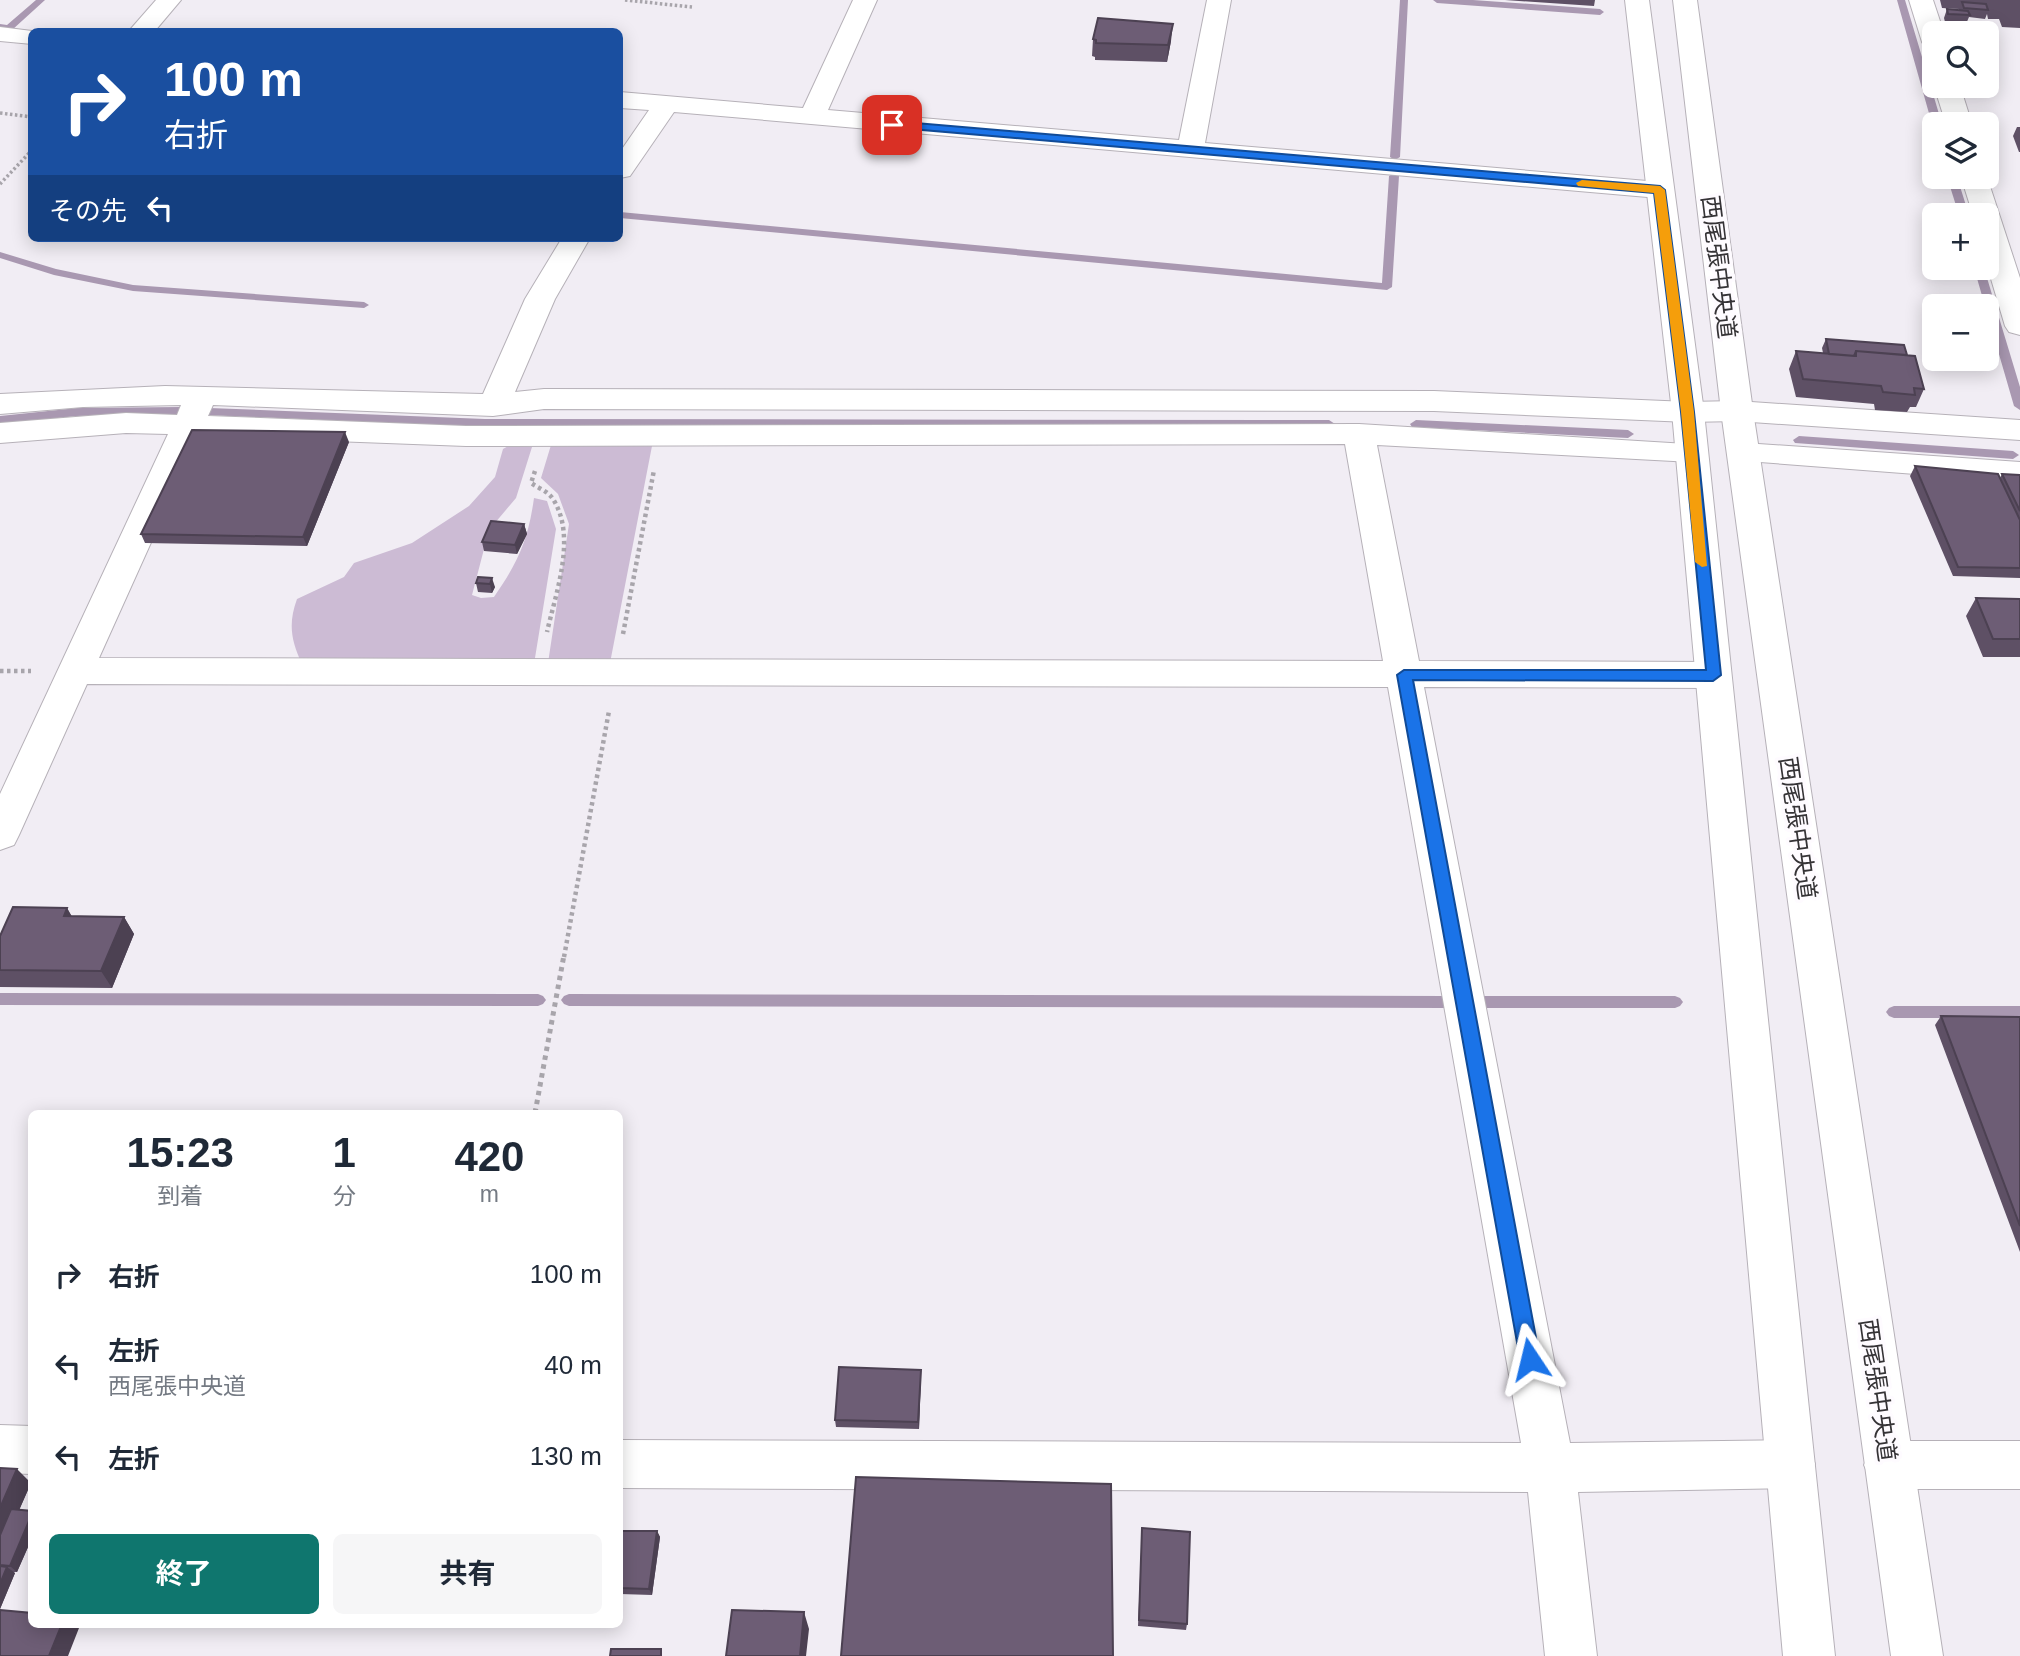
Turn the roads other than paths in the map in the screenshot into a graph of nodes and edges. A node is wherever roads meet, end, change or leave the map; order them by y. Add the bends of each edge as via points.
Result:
1 (169, 0) edge
2 (865, 0) edge
3 (1219, 0) edge
4 (1637, 0) edge
5 (1685, 0) edge
6 (1921, 0) edge
7 (1928, 21) edge
8 (144, 28) edge
9 (0, 34) edge
10 (28, 37) edge
11 (623, 100) edge
12 (666, 105) junction
13 (811, 118) junction
14 (1190, 150) junction
15 (623, 166) edge
16 (1979, 189) edge
17 (1660, 190) junction
18 (574, 242) edge
19 (2020, 326) edge
20 (0, 404) edge
21 (493, 406) junction
22 (195, 410) junction
23 (1737, 411) junction
24 (1688, 412) junction
25 (2020, 430) edge
26 (0, 433) edge
27 (1359, 434) junction
28 (1692, 453) junction
29 (1744, 453) junction
30 (2020, 472) edge
31 (75, 671) junction
32 (1404, 675) junction
33 (1713, 675) junction
34 (0, 835) edge
35 (0, 1449) edge
36 (28, 1450) edge
37 (623, 1464) edge
38 (1790, 1464) junction
39 (1889, 1465) junction
40 (2020, 1465) edge
41 (1550, 1468) junction
42 (1571, 1656) edge
43 (1809, 1656) edge
44 (1917, 1656) edge

1 - 8 street
2 - 13 street
3 - 14 street
4 - 17 street, 西尾張中央道
5 - 23 street, 西尾張中央道
6 - 7 street
9 - 10 street
11 - 12 street
12 - 13 street
12 - 15 street
13 - 14 street
14 - 17 street
16 - 19 street
17 - 24 street, 西尾張中央道
18 - 21 street via 540,299
20 - 22 street via 68,396
21 - 22 street
21 - 24 street via 544,399 1434,401
22 - 26 street via 126,423
22 - 27 street via 466,436
22 - 31 street
23 - 24 street
23 - 25 street
23 - 29 street, 西尾張中央道
24 - 28 street, 西尾張中央道
27 - 28 street
27 - 32 street
28 - 33 street, 西尾張中央道
29 - 30 street
29 - 39 street, 西尾張中央道
31 - 32 street
31 - 34 street
32 - 33 street
32 - 41 street
33 - 38 street, 西尾張中央道
35 - 36 street
37 - 41 street
38 - 41 street
38 - 43 street, 西尾張中央道
39 - 40 street
39 - 44 street, 西尾張中央道
41 - 42 street

